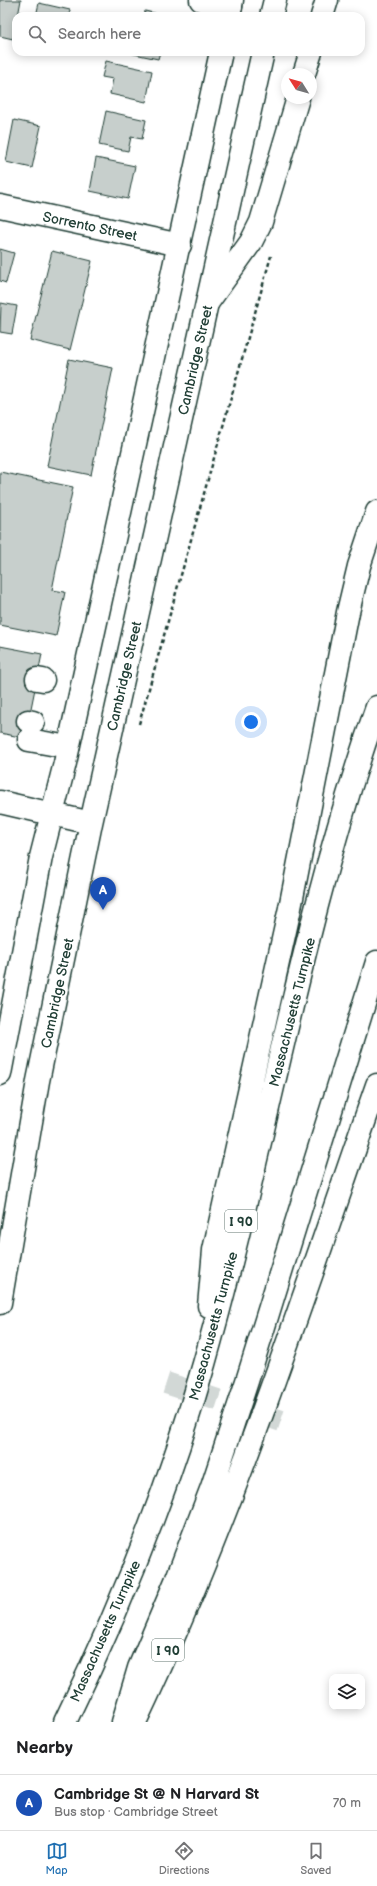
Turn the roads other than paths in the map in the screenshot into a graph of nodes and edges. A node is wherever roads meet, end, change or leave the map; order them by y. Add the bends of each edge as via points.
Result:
1 (201, 0) edge
2 (275, 0) edge
3 (326, 0) edge
4 (231, 8) edge
5 (272, 12) edge
6 (323, 12) edge
7 (220, 56) edge
8 (262, 56) edge
9 (310, 56) edge
10 (306, 68) edge
11 (296, 104) edge
12 (0, 206) edge
13 (180, 245) junction
14 (208, 302) junction
15 (377, 512) edge
16 (377, 707) edge
17 (30, 728) dead end
18 (68, 747) junction
19 (0, 802) edge
20 (52, 814) junction
21 (91, 823) junction
22 (377, 962) edge
23 (0, 1074) edge
24 (377, 1085) edge
25 (0, 1303) edge
26 (204, 1365) junction
27 (65, 1722) edge
28 (122, 1722) edge
29 (135, 1722) edge

1 - 4 main road
2 - 5 main road
3 - 6 main road
7 - 13 main road
8 - 14 main road, Cambridge Street
9 - 10 main road
11 - 14 main road via 261,222 251,242
12 - 13 main road, Sorrento Street
13 - 18 main road
14 - 21 main road, Cambridge Street
15 - 26 main road via 359,566 348,612 290,908 214,1250
16 - 26 main road, Massachusetts Turnpike / I 90 via 327,870
17 - 18 main road
18 - 20 main road
19 - 20 main road
20 - 21 main road
20 - 23 main road via 41,857
21 - 25 main road, Cambridge Street via 38,1081
22 - 28 main road via 214,1480 176,1581 139,1668
24 - 29 main road, I 90 via 236,1486 204,1568
26 - 27 main road, Massachusetts Turnpike / I 90 via 166,1481 130,1577

